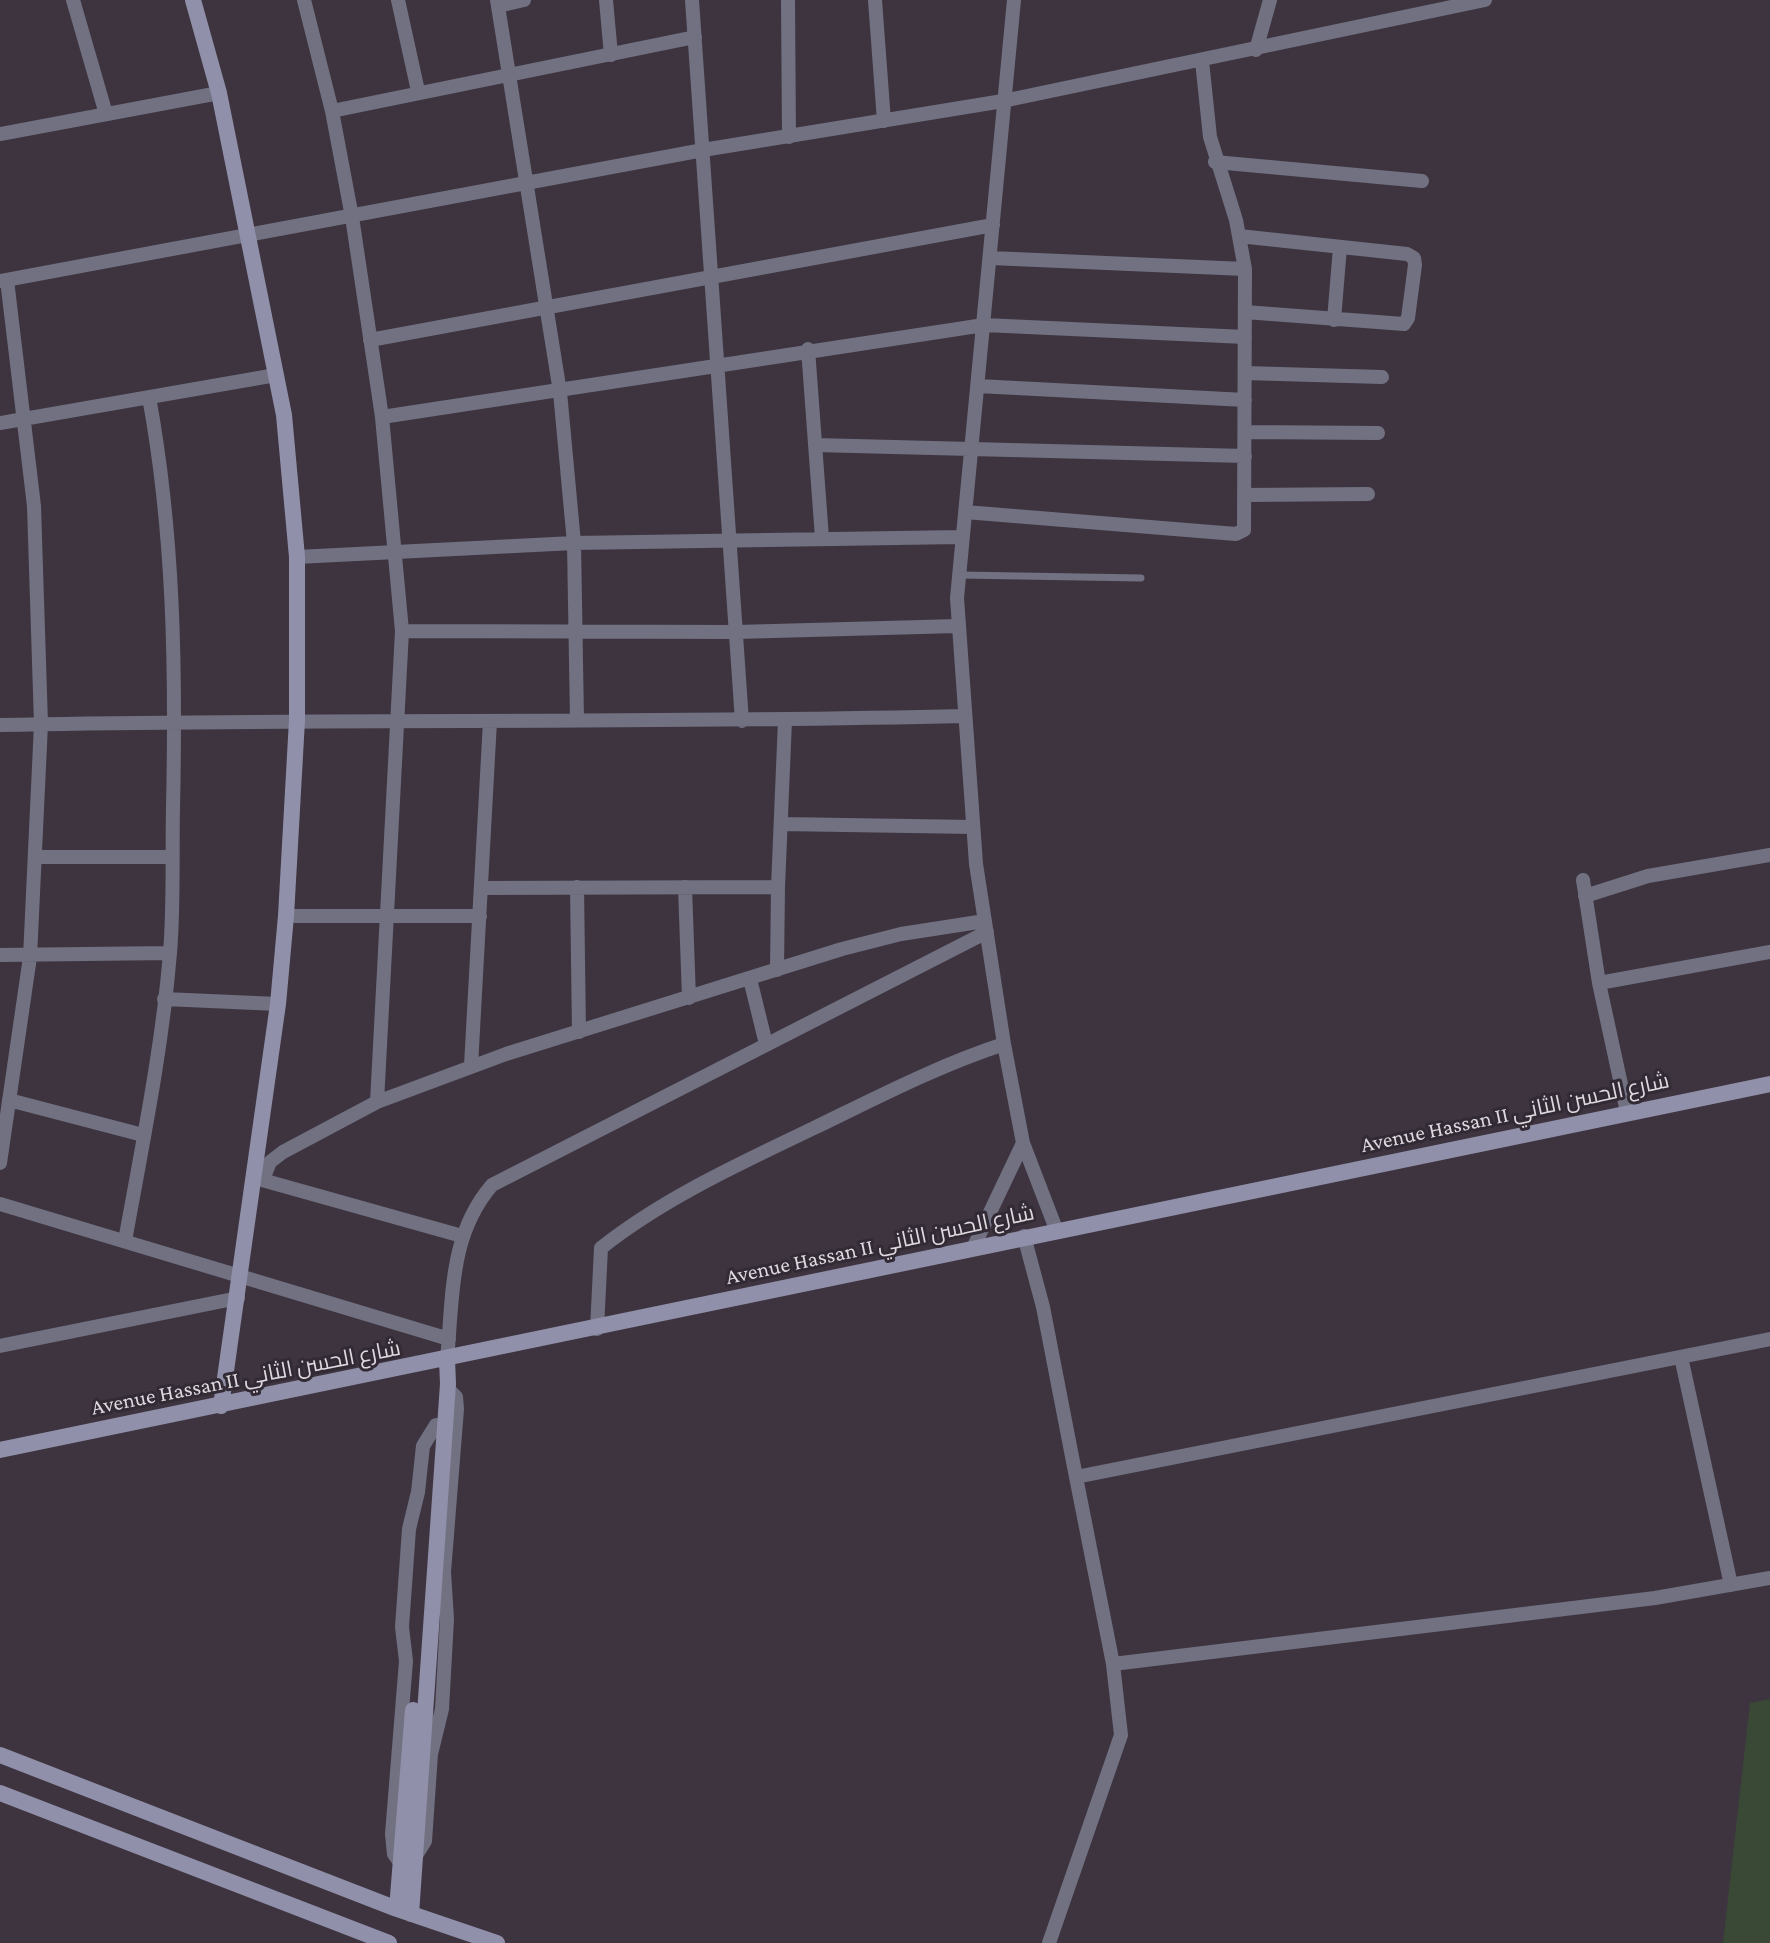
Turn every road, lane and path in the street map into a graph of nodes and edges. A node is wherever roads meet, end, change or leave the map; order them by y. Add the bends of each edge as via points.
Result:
1 (73, 0) edge
2 (193, 0) edge
3 (304, 0) edge
4 (398, 0) edge
5 (524, 0) edge
6 (606, 0) edge
7 (692, 0) edge
8 (788, 0) edge
9 (875, 0) edge
10 (1014, 0) edge
11 (1270, 0) edge
12 (1485, 0) edge
13 (498, 3) edge
14 (695, 37) junction
15 (1256, 50) junction
16 (611, 55) junction
17 (1202, 61) junction
18 (509, 75) junction
19 (418, 91) junction
20 (219, 93) junction
21 (1003, 101) junction
22 (332, 111) junction
23 (106, 114) junction
24 (884, 121) junction
25 (0, 134) edge
26 (789, 137) junction
27 (703, 150) junction
28 (1215, 162) junction
29 (1422, 181) dead end
30 (525, 184) junction
31 (352, 217) junction
32 (993, 225) junction
33 (248, 235) junction
34 (1239, 236) junction
35 (1340, 247) junction
36 (991, 258) junction
37 (1245, 269) junction
38 (711, 277) junction
39 (4, 280) edge
40 (547, 308) junction
41 (1245, 312) junction
42 (1334, 320) junction
43 (984, 325) junction
44 (1245, 337) junction
45 (370, 340) junction
46 (808, 349) junction
47 (717, 367) junction
48 (1245, 373) junction
49 (276, 375) junction
50 (1382, 377) dead end
51 (978, 386) junction
52 (560, 392) junction
53 (149, 397) junction
54 (1245, 400) junction
55 (382, 417) junction
56 (26, 419) junction
57 (0, 423) edge
58 (1245, 432) junction
59 (1378, 433) dead end
60 (815, 445) junction
61 (971, 448) junction
62 (1245, 456) junction
63 (1368, 494) dead end
64 (1245, 495) junction
65 (965, 512) junction
66 (961, 537) junction
67 (822, 538) junction
68 (574, 543) junction
69 (730, 543) junction
70 (396, 551) junction
71 (297, 557) junction
72 (958, 575) junction
73 (1141, 578) dead end
74 (958, 626) junction
75 (402, 631) junction
76 (736, 632) junction
77 (579, 633) junction
78 (964, 716) junction
79 (297, 720) junction
80 (577, 720) junction
81 (785, 720) junction
82 (175, 721) junction
83 (400, 721) junction
84 (490, 721) junction
85 (742, 721) junction
86 (41, 724) junction
87 (0, 725) edge
88 (781, 824) junction
89 (973, 827) junction
90 (1770, 855) edge
91 (35, 857) junction
92 (172, 857) junction
93 (1583, 880) dead end
94 (577, 887) junction
95 (685, 887) junction
96 (778, 887) junction
97 (481, 888) junction
98 (1585, 896) junction
99 (286, 916) junction
100 (388, 916) junction
101 (480, 916) junction
102 (986, 927) junction
103 (1770, 952) edge
104 (170, 953) junction
105 (0, 955) edge
106 (30, 957) junction
107 (777, 970) junction
108 (750, 979) junction
109 (1599, 983) junction
110 (689, 998) junction
111 (164, 999) junction
112 (278, 1004) junction
113 (579, 1032) junction
114 (766, 1044) junction
115 (1004, 1044) junction
116 (471, 1066) junction
117 (1770, 1084) edge
118 (9, 1100) junction
119 (377, 1102) junction
120 (1627, 1112) junction
121 (143, 1135) junction
122 (1023, 1143) junction
123 (0, 1163) edge
124 (257, 1178) junction
125 (0, 1204) edge
126 (1056, 1229) junction
127 (462, 1236) junction
128 (1024, 1236) junction
129 (125, 1241) junction
130 (974, 1246) junction
131 (241, 1274) junction
132 (238, 1298) junction
133 (597, 1329) junction
134 (449, 1339) junction
135 (1770, 1339) edge
136 (0, 1346) edge
137 (1681, 1357) junction
138 (447, 1359) junction
139 (221, 1406) junction
140 (0, 1450) edge
141 (1076, 1477) junction
142 (1770, 1578) edge
143 (1731, 1585) junction
144 (1113, 1664) junction
145 (0, 1755) edge
146 (0, 1793) edge
147 (408, 1860) junction
148 (404, 1912) junction
149 (384, 1942) edge
150 (497, 1943) edge
151 (1049, 1943) edge

1 - 23 street
2 - 20 street
3 - 22 street
4 - 19 street
5 - 13 street
6 - 16 street
7 - 14 street
8 - 26 street
9 - 24 street
10 - 21 street
11 - 15 street
12 - 15 street
13 - 18 street
14 - 16 street
14 - 27 street
15 - 17 street
16 - 18 street
17 - 21 street
17 - 28 street
18 - 19 street
18 - 30 street
19 - 22 street
20 - 23 street
20 - 33 street
21 - 24 street
21 - 32 street
22 - 31 street
23 - 25 street
24 - 26 street
26 - 27 street
27 - 30 street
27 - 38 street
28 - 29 street
28 - 34 street
30 - 31 street
30 - 40 street
31 - 33 street
31 - 45 street
32 - 36 street
32 - 38 street
33 - 39 street
33 - 49 street
34 - 35 street
34 - 37 street
35 - 42 street
35 - 42 street via 1407,254 1415,265 1404,324
36 - 37 street
36 - 43 street
37 - 41 street
38 - 40 street
38 - 47 street
39 - 56 street
40 - 45 street
40 - 52 street
41 - 42 street
41 - 44 street
43 - 44 street
43 - 46 street
43 - 51 street
44 - 48 street
45 - 55 street
46 - 47 street
46 - 60 street
47 - 52 street
47 - 69 street
48 - 50 street
48 - 54 street
49 - 53 street
49 - 71 street
51 - 54 street
51 - 61 street
52 - 55 street
52 - 68 street
53 - 56 street
53 - 82 street via 173,576
54 - 58 street
55 - 70 street
56 - 57 street
56 - 86 street
58 - 59 street
58 - 62 street
60 - 61 street
60 - 67 street
61 - 62 street
61 - 65 street
62 - 64 street
63 - 64 street
64 - 65 street via 1244,530 1236,534
65 - 66 street
66 - 67 street
66 - 72 street
67 - 69 street
68 - 69 street
68 - 70 street
68 - 77 street
69 - 76 street
70 - 71 street
70 - 75 street
71 - 79 street
72 - 73 lane
72 - 74 street
74 - 76 street
74 - 78 street
75 - 77 street
75 - 83 street
76 - 77 street
76 - 85 street
77 - 80 street
78 - 81 street
78 - 89 street
79 - 82 street
79 - 83 street
79 - 99 street
80 - 84 street
80 - 85 street
81 - 85 street
81 - 88 street
82 - 86 street
82 - 92 street
83 - 84 street
83 - 100 street
84 - 97 street
86 - 87 street
86 - 91 street
88 - 89 street
88 - 96 street
89 - 102 street
90 - 98 street via 1648,876
91 - 92 street
91 - 106 street
92 - 104 street
93 - 98 street
94 - 95 street
94 - 97 street
94 - 113 street
95 - 96 street
95 - 110 street
96 - 107 street
97 - 101 street
98 - 109 street
99 - 100 street
99 - 112 street
100 - 101 street
100 - 119 street
101 - 116 street
102 - 107 street via 901,934
102 - 114 street
102 - 115 street
103 - 109 street
104 - 106 street
104 - 111 street
105 - 106 street
106 - 118 street
107 - 108 street
108 - 110 street
108 - 114 street
109 - 120 street
110 - 113 street
111 - 112 street
111 - 121 street
112 - 124 street
113 - 116 street
114 - 127 street via 492,1185 473,1207
115 - 122 street
115 - 133 street via 895,1088 628,1227 601,1248
116 - 119 street
117 - 120 street, Avenue Hassan II شارع الحسن الثاني
118 - 121 street
118 - 123 street
119 - 124 street via 283,1152
120 - 126 street, Avenue Hassan II شارع الحسن الثاني
121 - 129 street
122 - 126 street
122 - 130 street
124 - 127 street
124 - 131 street
125 - 129 street
126 - 128 street, Avenue Hassan II شارع الحسن الثاني
127 - 134 street
128 - 130 street, Avenue Hassan II شارع الحسن الثاني
128 - 141 street
129 - 131 street
130 - 133 street, Avenue Hassan II شارع الحسن الثاني
131 - 132 street
131 - 134 street
132 - 136 street
132 - 139 street
133 - 138 street, Avenue Hassan II شارع الحسن الثاني
134 - 138 street
135 - 137 street
137 - 141 street
137 - 143 street
138 - 139 street, Avenue Hassan II شارع الحسن الثاني
138 - 147 street
138 - 147 street via 438,1385
139 - 140 street, Avenue Hassan II شارع الحسن الثاني
141 - 144 street
142 - 143 street
143 - 144 street
144 - 151 street via 1121,1735
145 - 148 street
146 - 149 street
147 - 148 street
148 - 150 street

